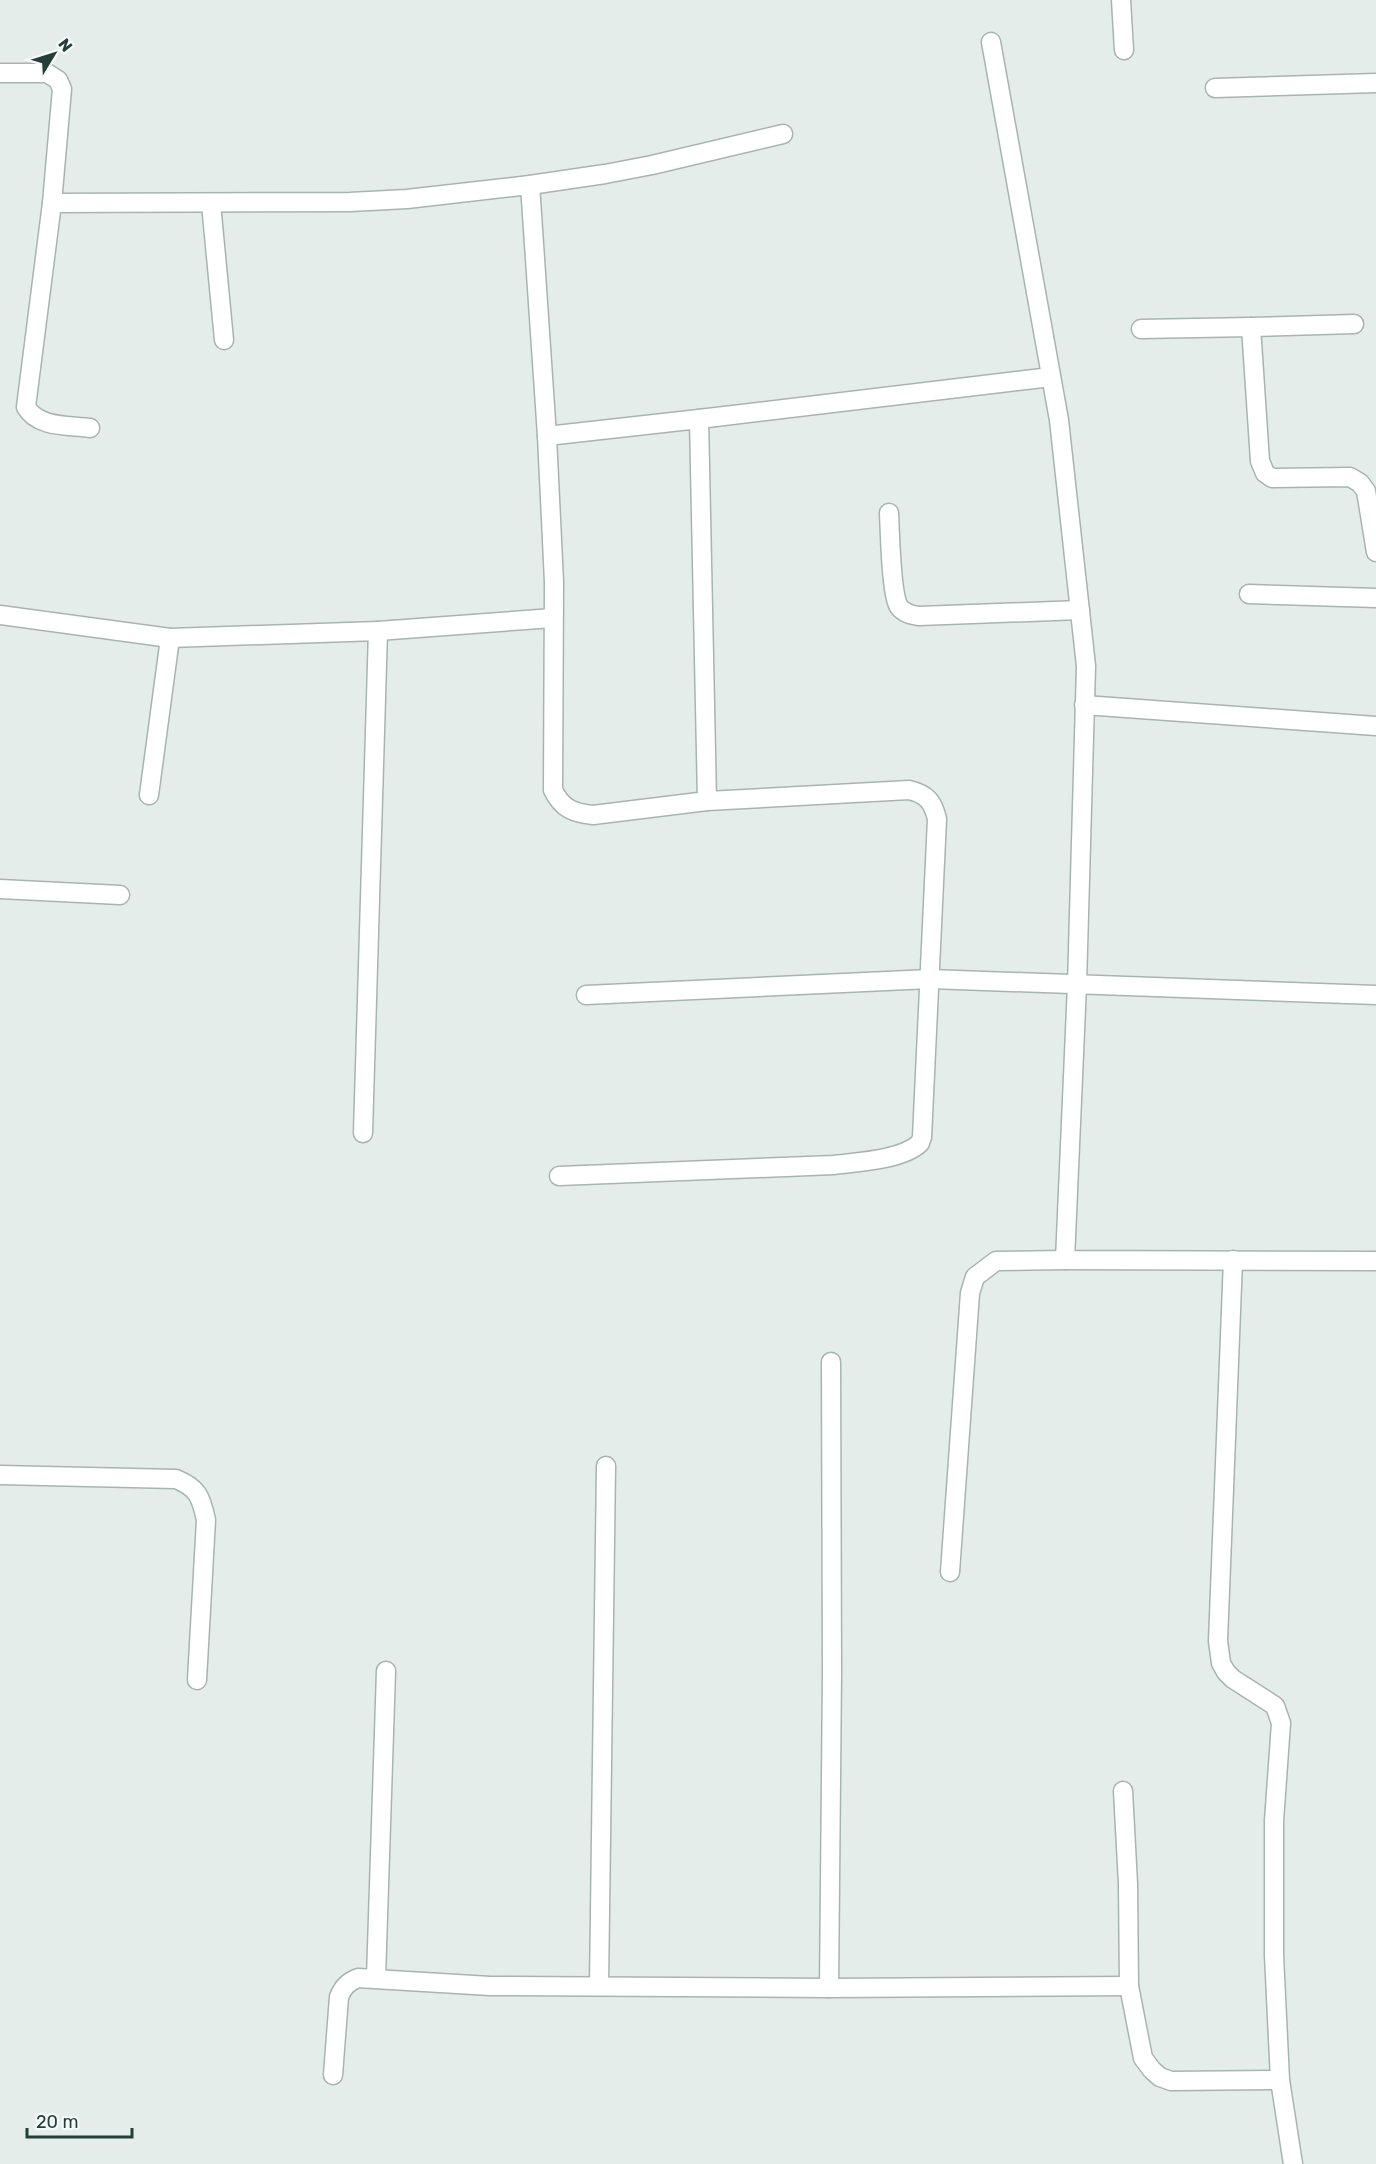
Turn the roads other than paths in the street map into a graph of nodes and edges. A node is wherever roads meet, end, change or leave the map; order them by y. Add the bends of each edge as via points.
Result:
1 (1121, 0) edge
2 (991, 42) dead end
3 (1124, 50) dead end
4 (0, 73) edge
5 (1376, 83) edge
6 (1215, 88) dead end
7 (783, 134) dead end
8 (530, 185) junction
9 (52, 203) junction
10 (211, 204) junction
11 (1354, 324) dead end
12 (1251, 327) junction
13 (1141, 329) dead end
14 (224, 340) dead end
15 (1051, 377) junction
16 (699, 419) junction
17 (90, 428) dead end
18 (547, 436) junction
19 (889, 513) dead end
20 (1376, 552) edge
21 (1249, 594) dead end
22 (1376, 598) edge
23 (1080, 610) junction
24 (0, 615) edge
25 (553, 618) junction
26 (378, 631) junction
27 (170, 638) junction
28 (1084, 705) junction
29 (1376, 726) edge
30 (149, 795) dead end
31 (707, 801) junction
32 (0, 889) edge
33 (120, 895) dead end
34 (930, 979) junction
35 (1077, 985) junction
36 (586, 995) dead end
37 (1376, 996) edge
38 (363, 1133) dead end
39 (559, 1176) dead end
40 (1065, 1260) junction
41 (1233, 1260) junction
42 (1376, 1261) edge
43 (831, 1362) dead end
44 (606, 1466) dead end
45 (0, 1475) edge
46 (950, 1572) dead end
47 (386, 1671) dead end
48 (197, 1680) dead end
49 (1123, 1791) dead end
50 (375, 1978) junction
51 (599, 1986) junction
52 (1129, 1986) junction
53 (829, 1988) junction
54 (333, 2075) dead end
55 (1280, 2080) junction
56 (1293, 2164) edge

1 - 3 street
2 - 15 street
4 - 9 street via 47,73 58,80 62,89
5 - 6 street
7 - 8 street via 652,165
8 - 10 street via 407,199
8 - 18 street
9 - 10 street
9 - 17 street via 26,407 42,422
10 - 14 street
11 - 12 street
12 - 13 street
12 - 20 street via 1264,473 1272,478 1350,477 1360,483 1366,491
15 - 16 street
15 - 23 street
16 - 18 street
16 - 31 street
18 - 25 street
19 - 23 street via 895,590 898,606 906,614
21 - 22 street
23 - 28 street via 1086,666
24 - 27 street
25 - 26 street
25 - 31 street via 553,790 559,802 578,813 593,815
26 - 27 street
26 - 38 street
27 - 30 street
28 - 29 street
28 - 35 street
31 - 34 street via 909,790 921,793 934,807 937,819
32 - 33 street
34 - 35 street
34 - 36 street
34 - 39 street via 922,1137 915,1148 834,1166
35 - 37 street
35 - 40 street
40 - 41 street
40 - 46 street via 996,1261 975,1277 970,1293
41 - 42 street
41 - 55 street via 1218,1641 1226,1672 1275,1706 1281,1724 1274,1821
43 - 53 street
44 - 51 street
45 - 48 street via 176,1479 198,1493 206,1520
47 - 50 street
49 - 52 street
50 - 51 street via 490,1986
50 - 54 street via 358,1978 342,1989
51 - 53 street
52 - 53 street
52 - 55 street via 1143,2058 1160,2077 1171,2081
55 - 56 street

